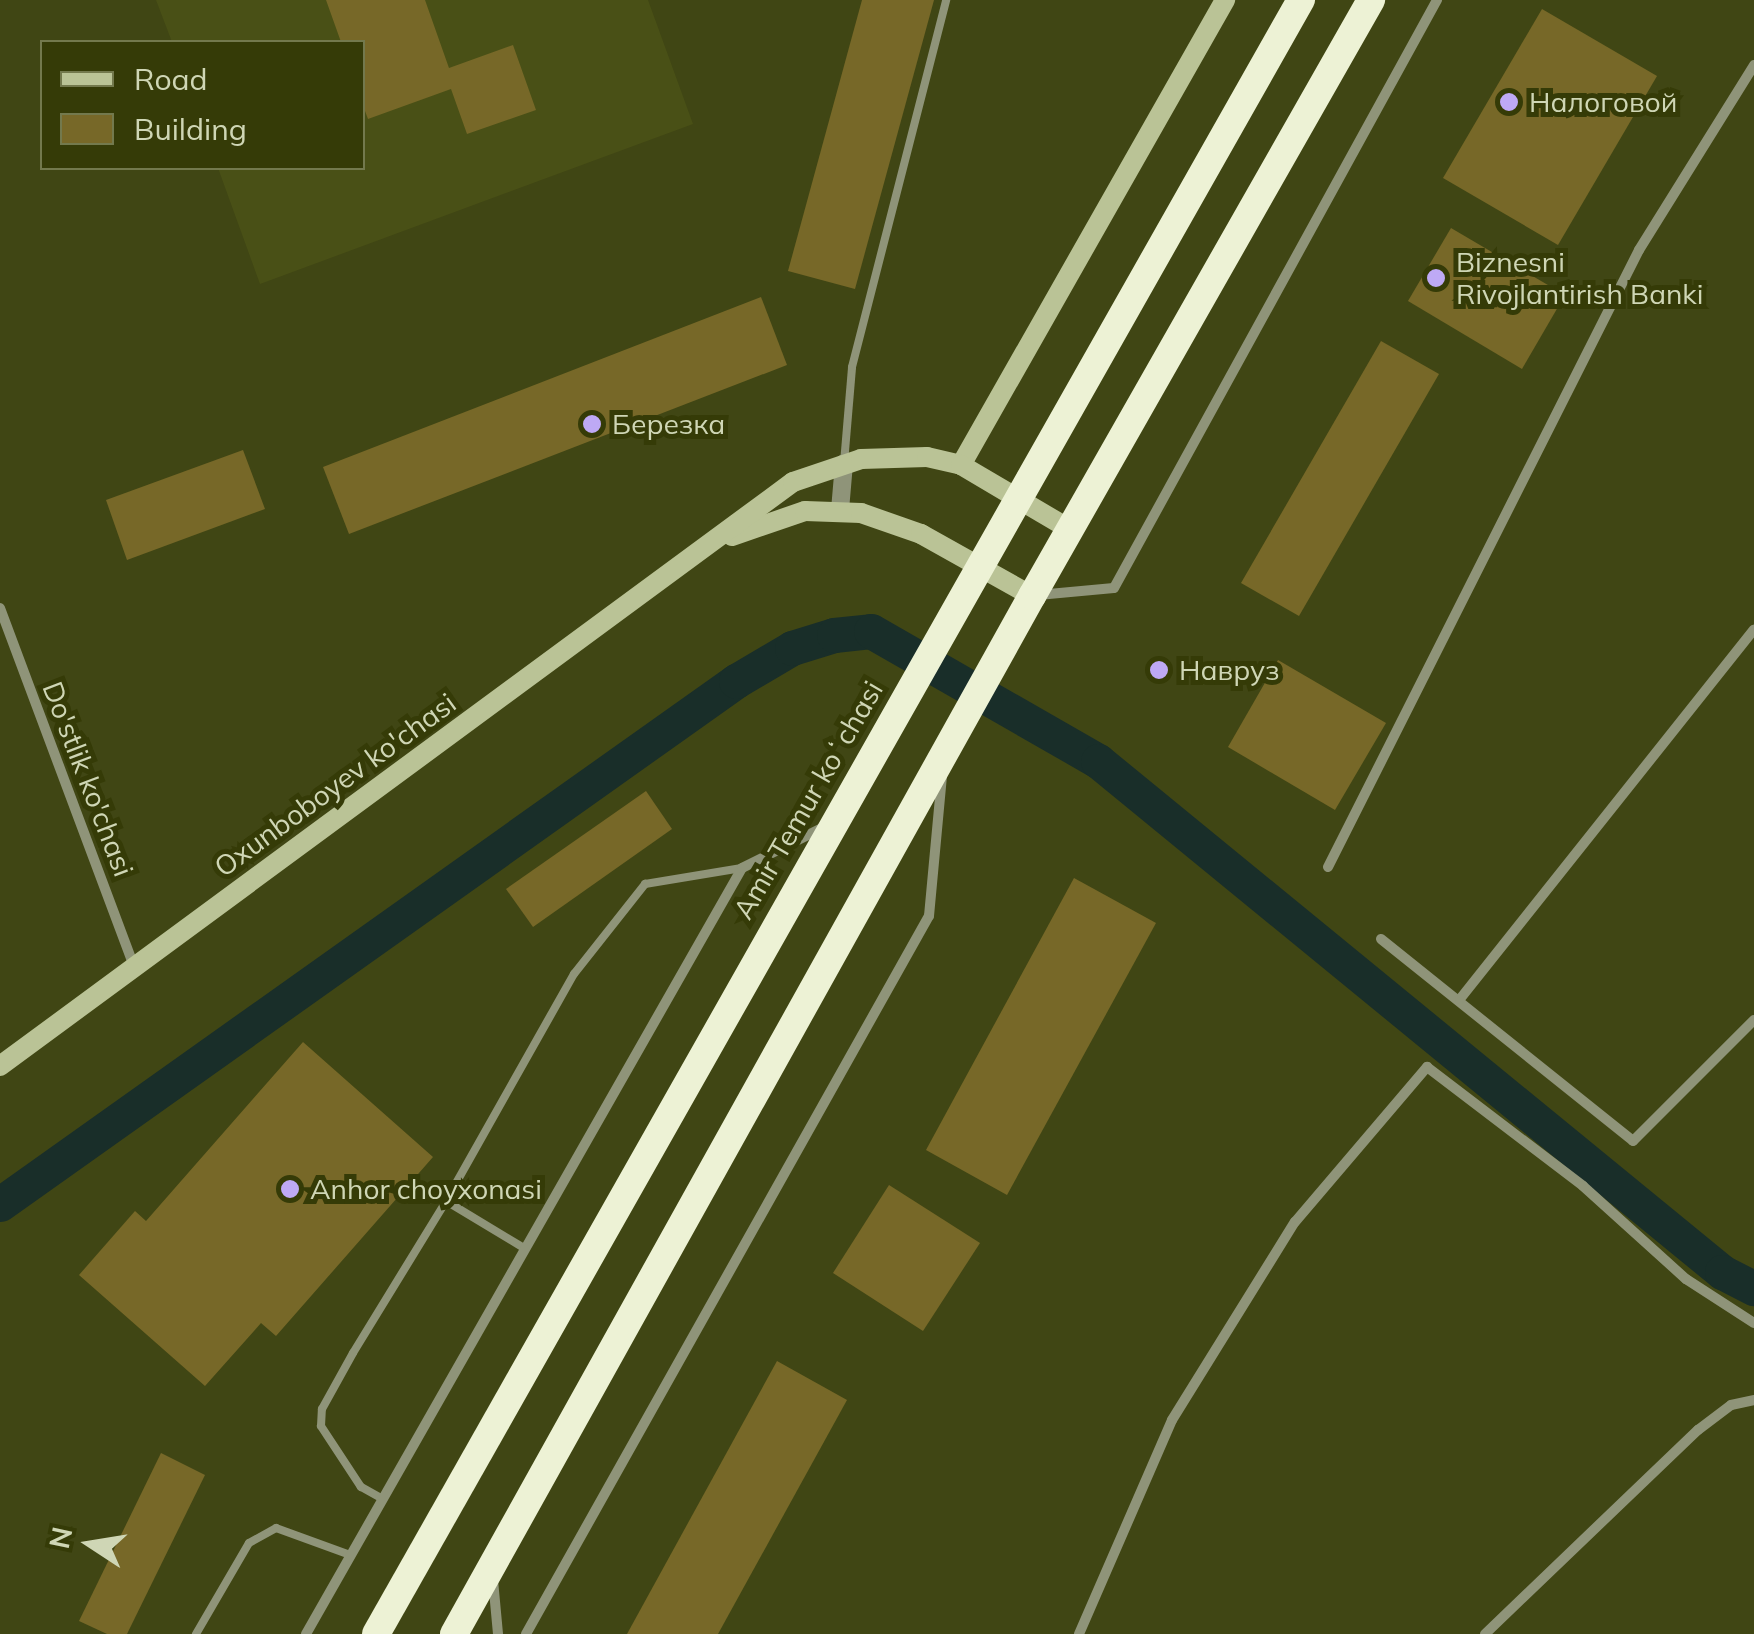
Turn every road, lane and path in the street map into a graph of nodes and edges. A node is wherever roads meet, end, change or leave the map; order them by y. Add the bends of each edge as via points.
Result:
1 (946, 0) edge
2 (1225, 0) edge
3 (1301, 0) edge
4 (1371, 0) edge
5 (1437, 0) edge
6 (1754, 65) edge
7 (844, 463) junction
8 (961, 465) junction
9 (1018, 498) junction
10 (840, 510) junction
11 (1070, 530) junction
12 (702, 548) junction
13 (980, 564) junction
14 (1032, 596) junction
15 (0, 608) edge
16 (1754, 630) edge
17 (944, 758) junction
18 (831, 823) junction
19 (1328, 867) dead end
20 (742, 868) junction
21 (1381, 939) dead end
22 (134, 967) junction
23 (1460, 999) junction
24 (1754, 1020) edge
25 (0, 1066) edge
26 (446, 1201) junction
27 (524, 1248) junction
28 (1754, 1323) edge
29 (1754, 1400) edge
30 (382, 1498) junction
31 (350, 1555) junction
32 (492, 1568) junction
33 (196, 1634) edge
34 (306, 1634) edge
35 (376, 1634) edge
36 (454, 1634) edge
37 (498, 1634) edge
38 (526, 1634) edge
39 (1078, 1634) edge
40 (1485, 1634) edge

1 - 7 lane via 852,367
2 - 8 main road
3 - 9 highway, Amir Temur koʻchasi
4 - 11 highway
5 - 14 street via 1114,588
6 - 19 street via 1639,250
7 - 8 main road, Oxunboboyev ko'chasi via 894,455
7 - 10 street
7 - 12 main road, Oxunboboyev ko'chasi via 794,482
8 - 9 main road, Oxunboboyev ko'chasi
9 - 11 main road, Oxunboboyev ko'chasi
9 - 13 highway, Amir Temur koʻchasi
10 - 12 main road, Oxunboboyev ko'chasi via 772,520
10 - 13 main road, Oxunboboyev ko'chasi via 902,525
11 - 14 highway
12 - 22 main road, Oxunboboyev ko'chasi
13 - 14 main road, Oxunboboyev ko'chasi
13 - 18 highway, Amir Temur koʻchasi
14 - 17 highway
15 - 22 street, Do'stlik ko'chasi
16 - 23 street
17 - 32 highway
17 - 38 street via 929,916
18 - 20 street
18 - 35 highway, Amir Temur koʻchasi
20 - 26 lane via 644,884 574,974
20 - 27 street
21 - 23 street
22 - 25 main road, Oxunboboyev ko'chasi
23 - 24 street via 1633,1141
26 - 27 lane
26 - 30 lane via 322,1409 321,1426 361,1487
27 - 30 street
28 - 39 street via 1686,1279 1583,1186 1426,1067 1295,1222 1172,1420
29 - 40 street via 1731,1406 1698,1430
30 - 31 street
31 - 33 lane via 276,1528 249,1543
31 - 34 street
32 - 36 highway
32 - 37 street

